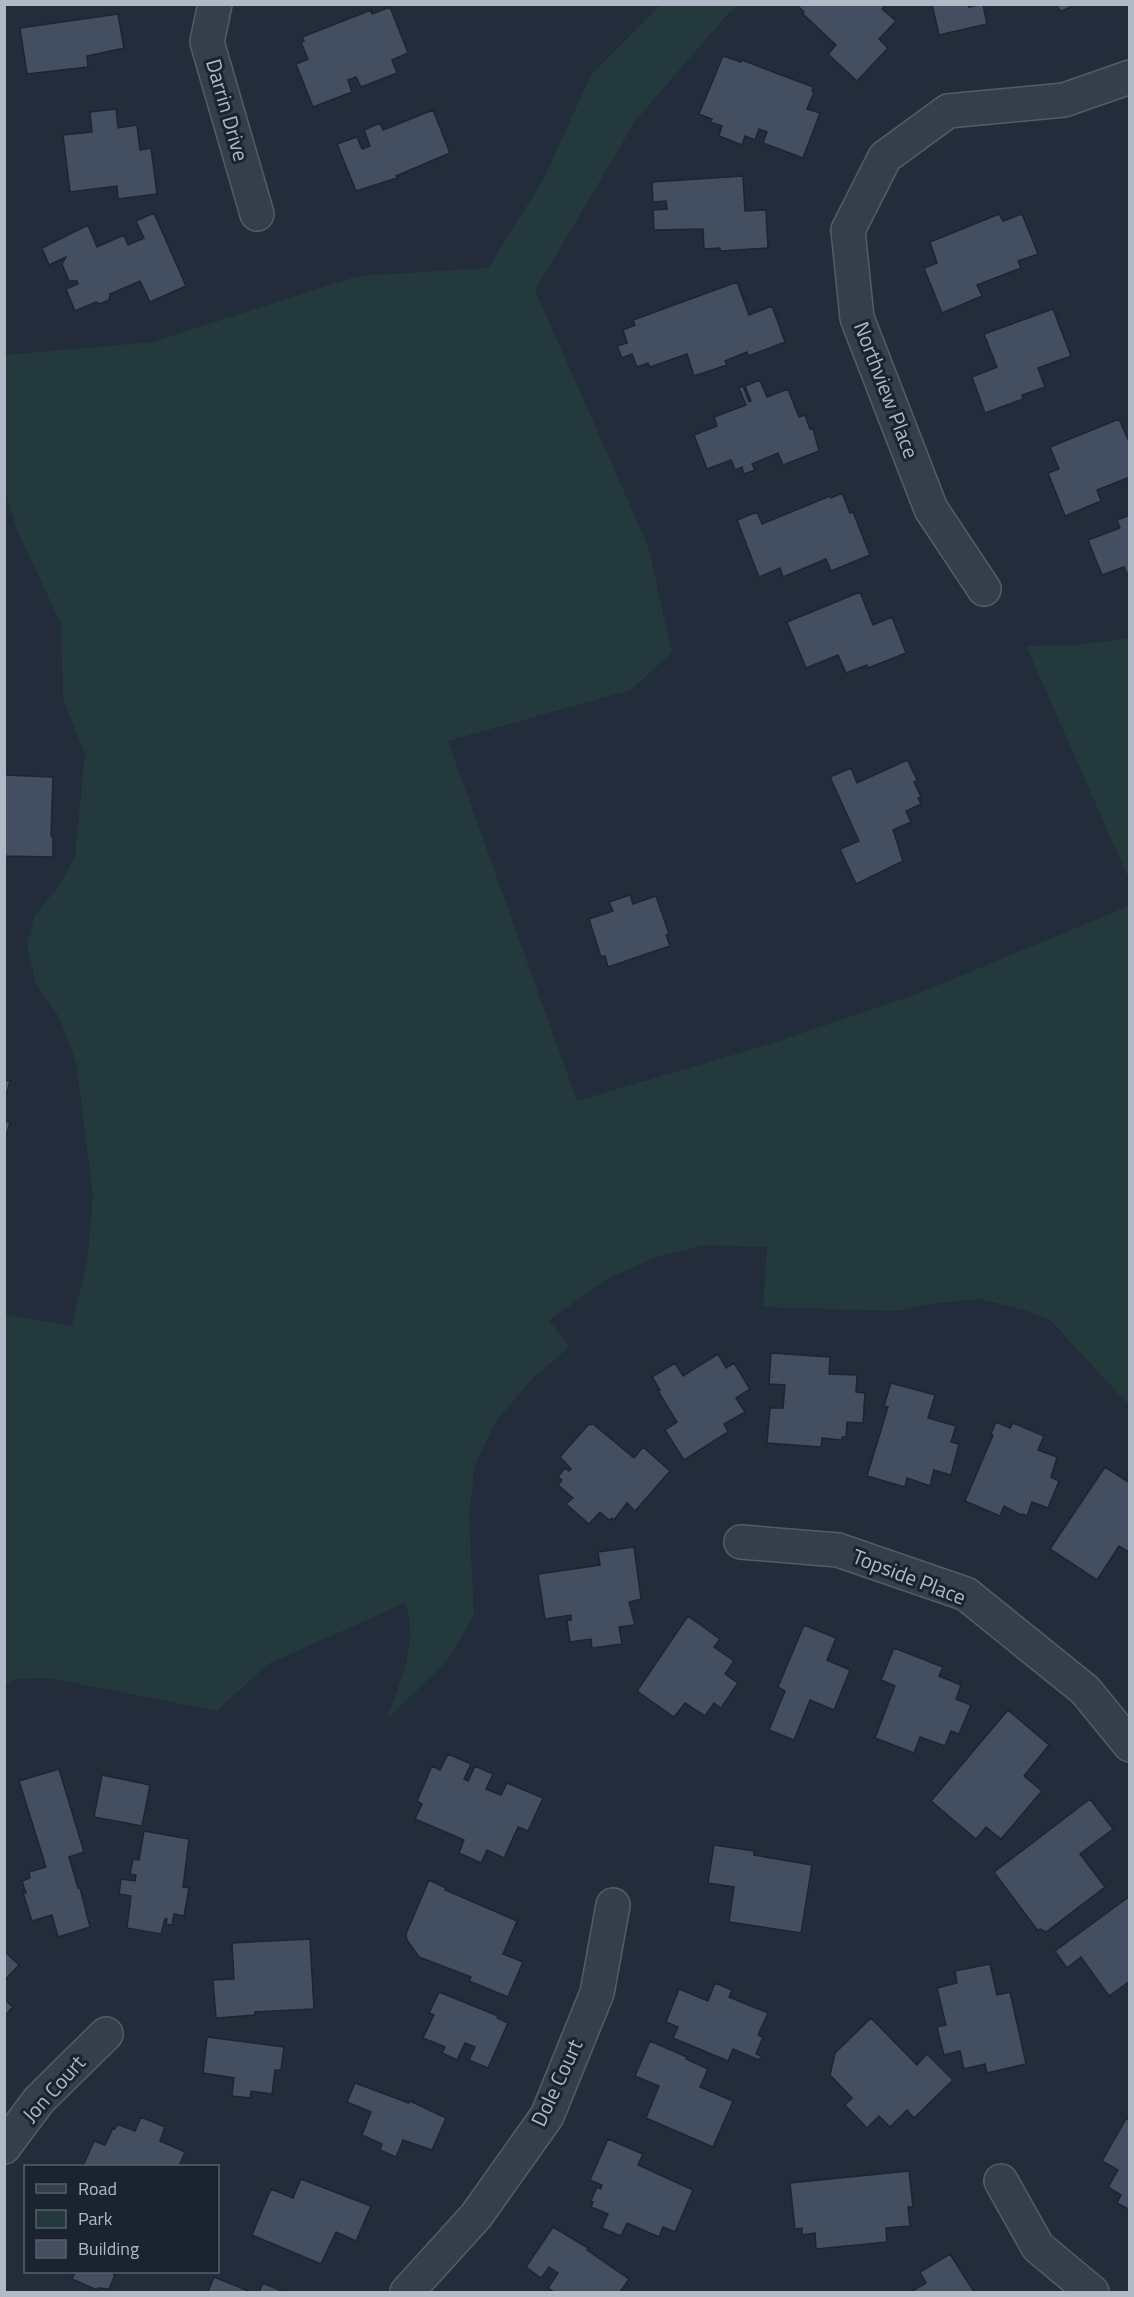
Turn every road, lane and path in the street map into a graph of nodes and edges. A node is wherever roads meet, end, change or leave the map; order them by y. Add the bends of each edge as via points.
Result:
1 (215, 4) edge
2 (1130, 77) edge
3 (257, 214) dead end
4 (984, 590) dead end
5 (741, 1542) dead end
6 (1130, 1745) edge
7 (613, 1905) dead end
8 (106, 2034) dead end
9 (4, 2147) edge
10 (1001, 2181) dead end
11 (407, 2292) edge
12 (1092, 2292) edge

1 - 3 street, Darrin Drive via 207,42
2 - 4 street, Northview Place via 1064,100 948,111 885,157 848,230 857,318 931,509
5 - 6 street, Topside Place via 838,1550 966,1594 1085,1690
7 - 11 street, Dole Court via 597,1993 547,2116 476,2216
8 - 9 street, Jon Court via 39,2100
10 - 12 street via 1038,2247

